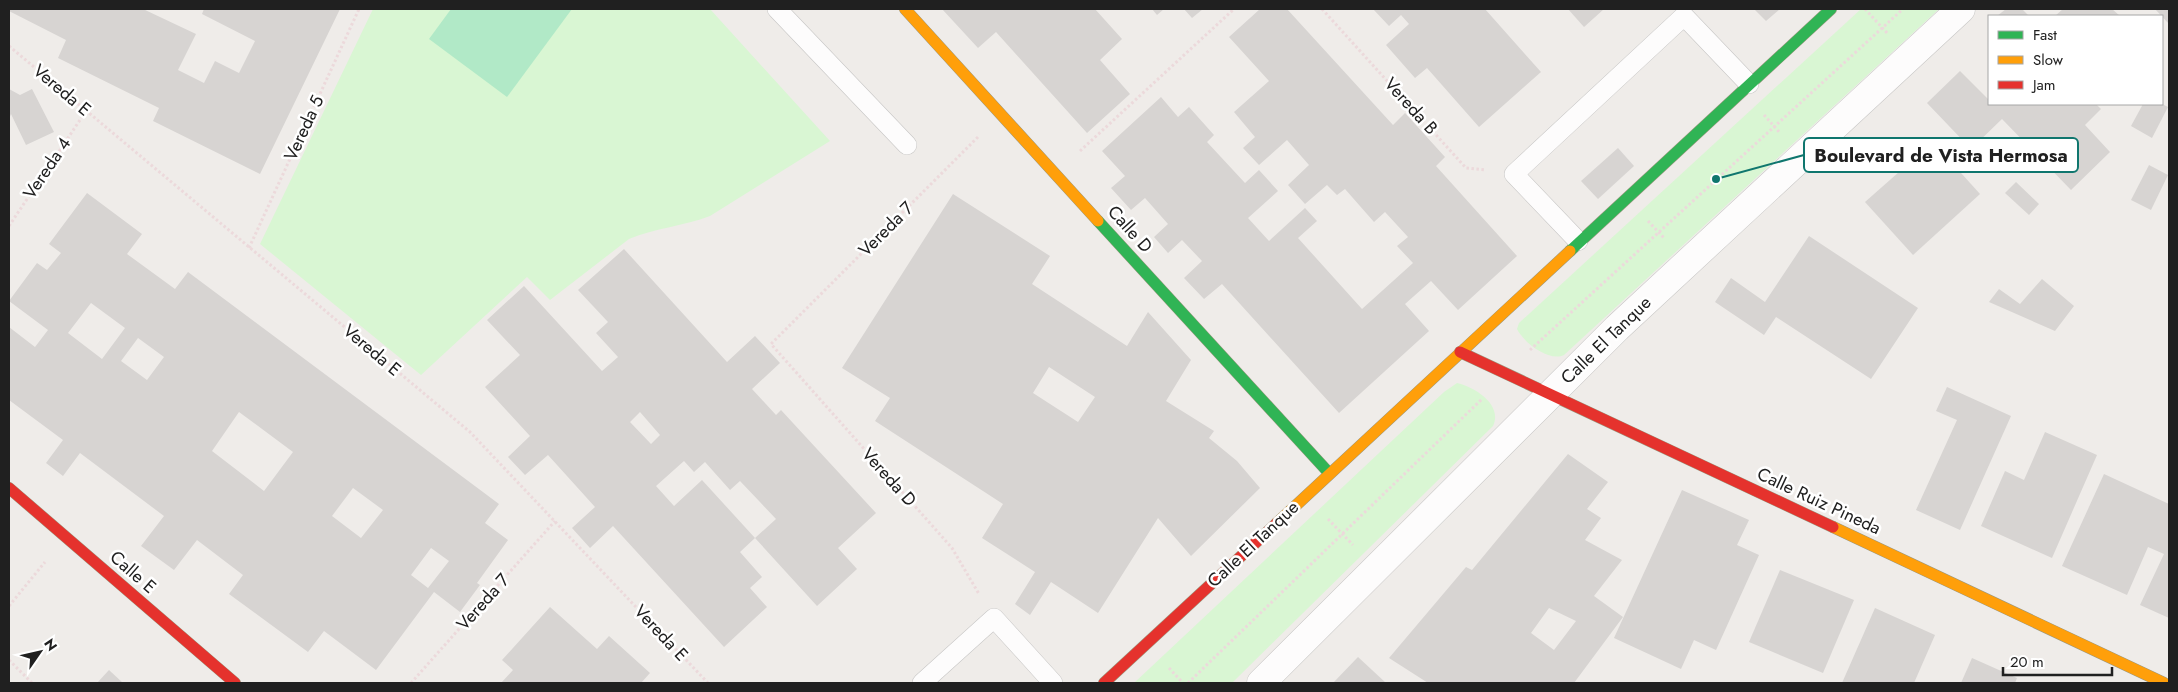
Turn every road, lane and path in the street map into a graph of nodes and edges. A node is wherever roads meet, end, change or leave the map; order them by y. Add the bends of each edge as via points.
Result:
1 (360, 9) edge
2 (777, 9) edge
3 (905, 9) edge
4 (1234, 9) edge
5 (1322, 9) edge
6 (1831, 9) edge
7 (1903, 9) edge
8 (1962, 9) edge
9 (9, 46) edge
10 (1746, 88) junction
11 (86, 111) junction
12 (1001, 114) junction
13 (1774, 126) junction
14 (907, 145) dead end
15 (1802, 156) junction
16 (1056, 174) junction
17 (1514, 174) junction
18 (1626, 197) junction
19 (9, 226) edge
20 (1658, 232) junction
21 (1578, 242) junction
22 (249, 248) junction
23 (1686, 263) junction
24 (771, 344) joint
25 (1460, 352) junction
26 (1508, 374) junction
27 (1550, 394) junction
28 (1329, 473) junction
29 (9, 488) edge
30 (1305, 494) junction
31 (555, 521) junction
32 (1342, 533) junction
33 (66, 537) junction
34 (1375, 569) junction
35 (9, 606) edge
36 (994, 618) junction
37 (9, 660) edge
38 (32, 683) edge
39 (235, 683) edge
40 (411, 683) edge
41 (708, 683) edge
42 (922, 683) edge
43 (1053, 683) edge
44 (1104, 683) edge
45 (1188, 683) edge
46 (1261, 683) edge
47 (2164, 683) edge

1 - 22 path, Vereda 5
2 - 14 lane
3 - 12 street, Calle D
4 - 16 path
5 - 17 path, Vereda B via 1466,168
6 - 10 street, Calle El Tanque
7 - 13 path
8 - 15 street, Calle El Tanque
9 - 11 path, Vereda E
10 - 13 path
10 - 17 lane via 1684,16
10 - 18 street, Calle El Tanque
11 - 19 path, Vereda 4
11 - 22 path, Vereda E
12 - 16 street, Calle D
12 - 24 path, Vereda 7
13 - 15 path
13 - 20 path
15 - 23 street, Calle El Tanque
16 - 28 street, Calle D
17 - 21 lane
18 - 20 path
18 - 21 street, Calle El Tanque
20 - 23 path
20 - 26 path
21 - 25 street, Calle El Tanque
22 - 31 path, Vereda E via 470,432
23 - 27 street, Calle El Tanque
24 - 36 path, Vereda D via 952,548
25 - 26 street, Calle Ruiz Pineda
25 - 28 street, Calle El Tanque
26 - 27 street, Calle Ruiz Pineda
26 - 32 path
27 - 34 street, Calle El Tanque
27 - 47 street, Calle Ruiz Pineda
28 - 30 street, Calle El Tanque
29 - 33 street, Calle E
30 - 32 path
30 - 44 street, Calle El Tanque
31 - 40 path, Vereda 7
31 - 41 path, Vereda E
32 - 34 path
32 - 45 path
33 - 35 path
33 - 39 street, Calle E
34 - 46 street, Calle El Tanque
36 - 42 lane
36 - 43 lane
37 - 38 path

